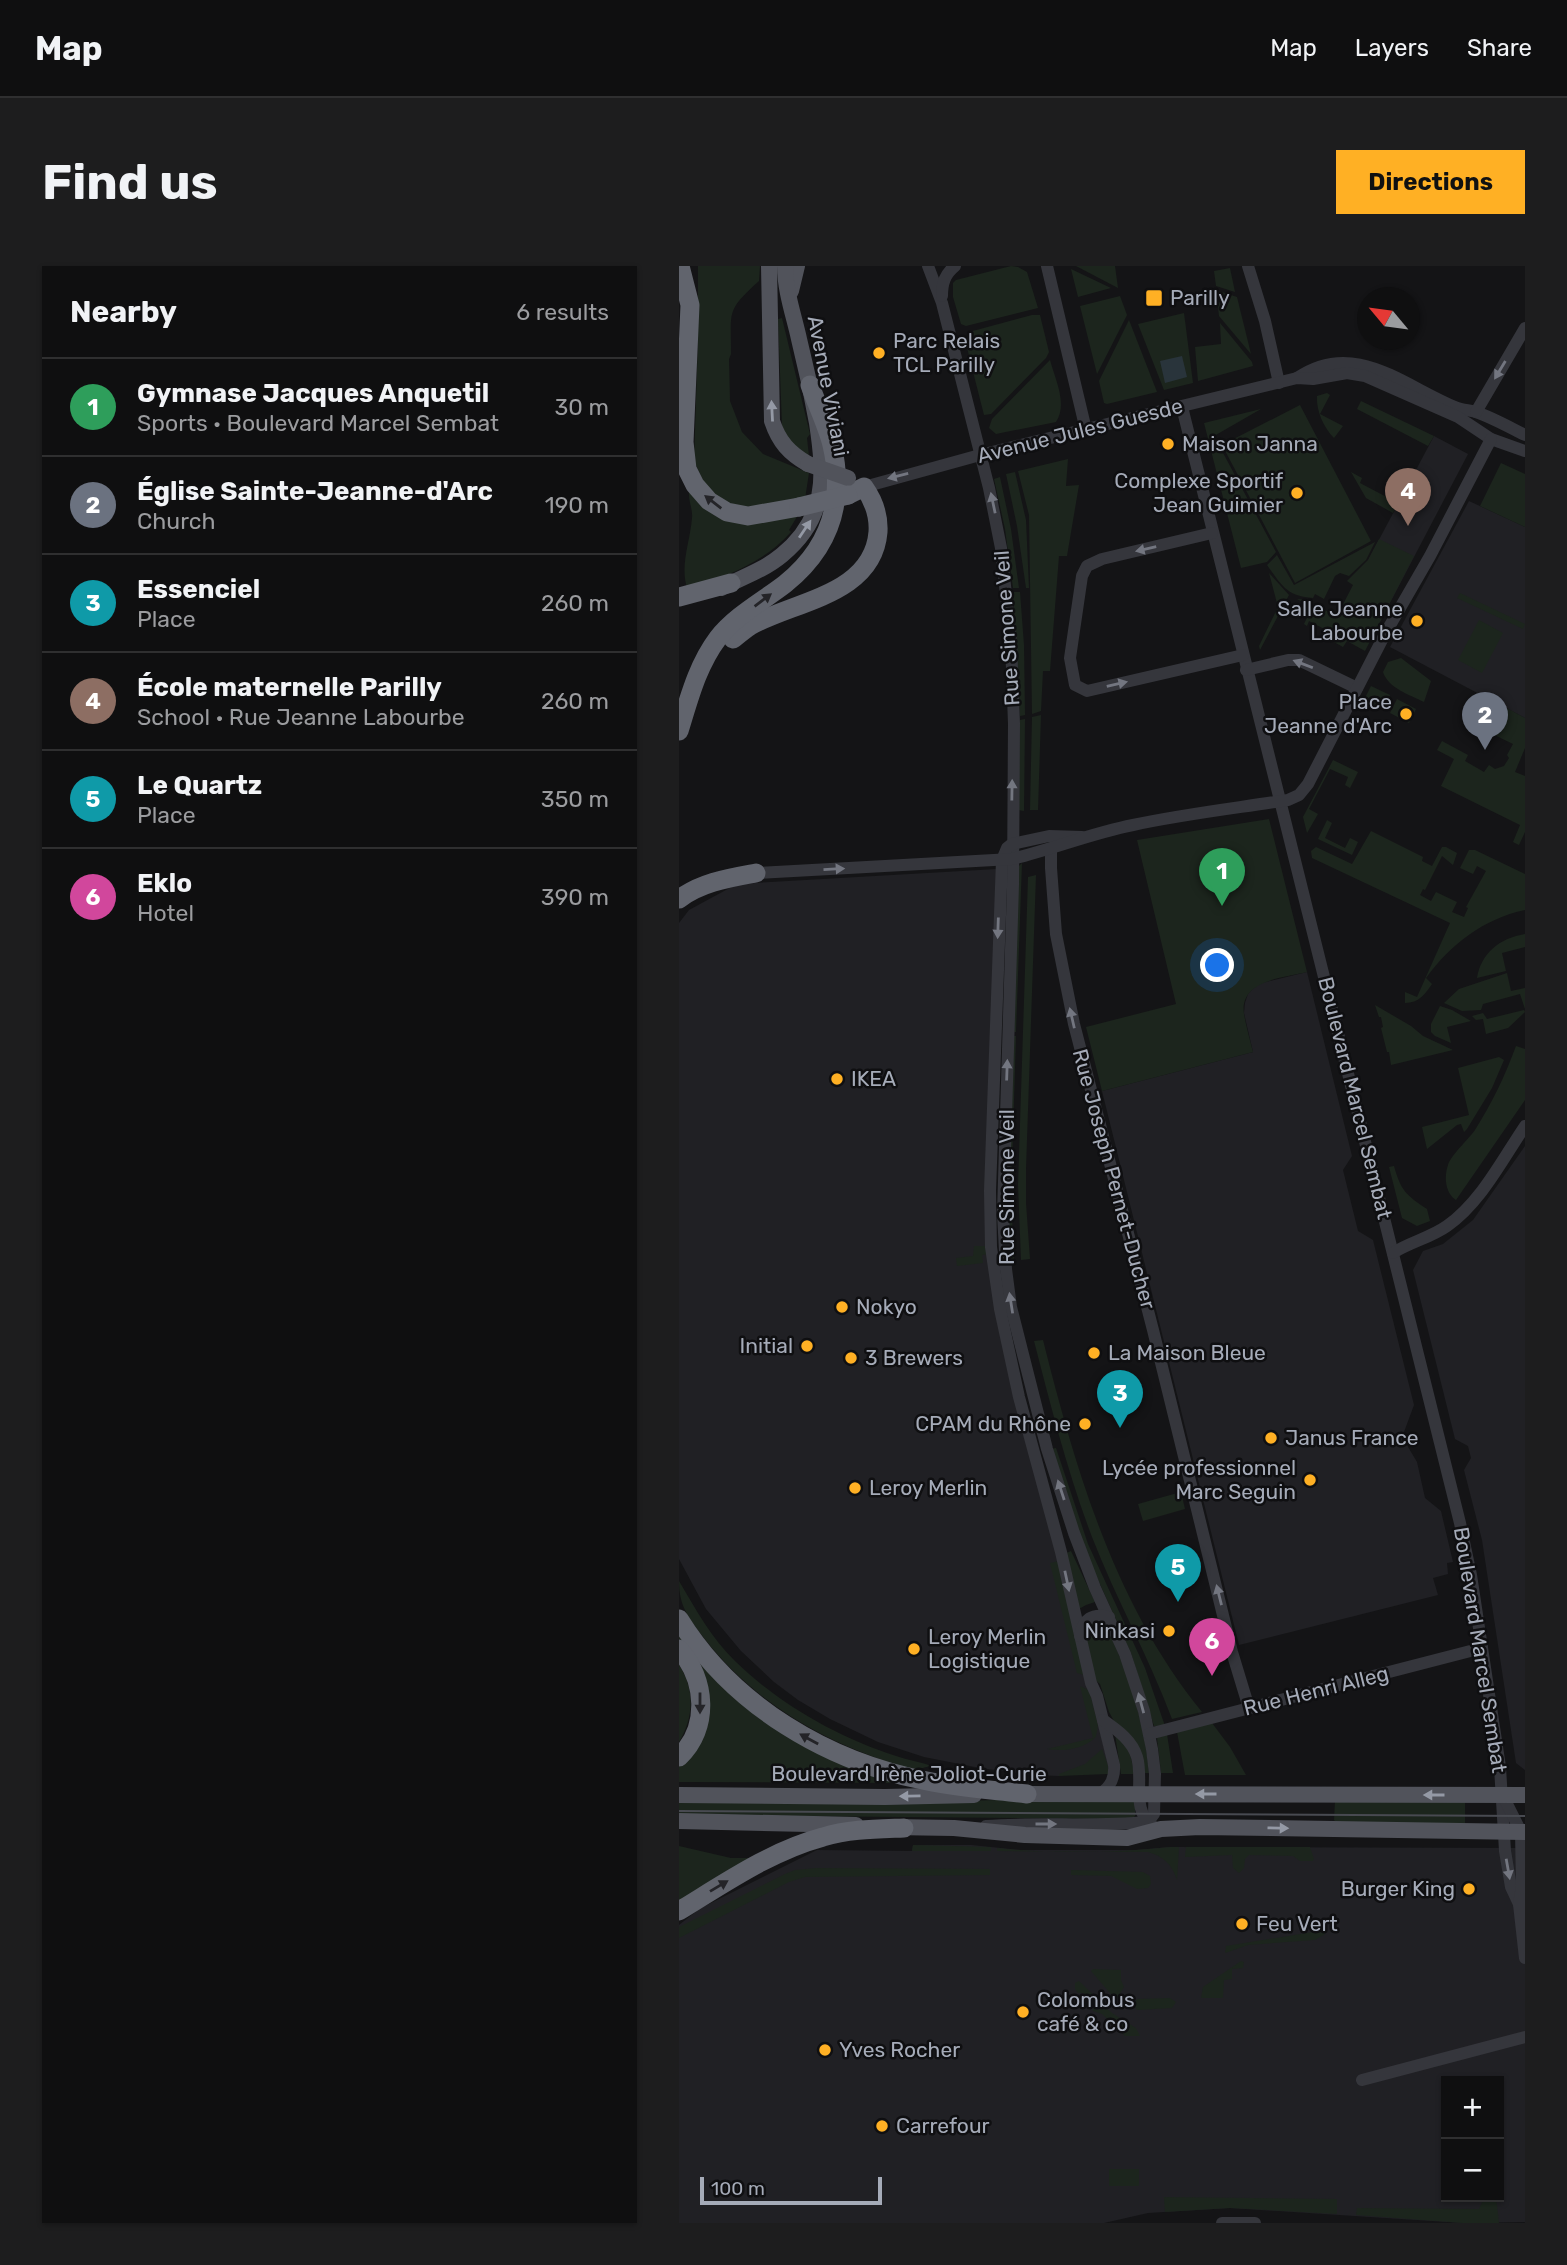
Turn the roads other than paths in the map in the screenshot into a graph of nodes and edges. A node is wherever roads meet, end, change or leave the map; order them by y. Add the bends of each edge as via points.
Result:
1 (680, 266) edge
2 (769, 266) edge
3 (785, 266) edge
4 (797, 266) edge
5 (928, 266) edge
6 (955, 266) edge
7 (1047, 266) edge
8 (1248, 266) edge
9 (790, 301) junction
10 (942, 303) junction
11 (1525, 328) edge
12 (1297, 378) junction
13 (1279, 383) junction
14 (810, 385) junction
15 (1182, 407) junction
16 (1476, 412) junction
17 (1086, 430) junction
18 (1525, 435) edge
19 (1491, 439) junction
20 (1525, 451) edge
21 (980, 455) junction
22 (853, 487) junction
23 (1212, 533) junction
24 (731, 583) junction
25 (679, 597) edge
26 (679, 607) edge
27 (1243, 655) junction
28 (1246, 670) junction
29 (1357, 688) junction
30 (682, 722) edge
31 (1279, 801) junction
32 (1082, 837) junction
33 (1012, 844) junction
34 (1051, 849) junction
35 (1007, 859) junction
36 (972, 862) junction
37 (756, 873) joint
38 (999, 886) junction
39 (679, 899) edge
40 (1525, 1126) edge
41 (1393, 1253) junction
42 (1056, 1536) junction
43 (1095, 1588) junction
44 (1109, 1617) junction
45 (679, 1619) edge
46 (1080, 1638) junction
47 (1482, 1648) junction
48 (679, 1649) edge
49 (1249, 1708) junction
50 (1103, 1720) junction
51 (1149, 1734) junction
52 (679, 1757) edge
53 (1101, 1793) junction
54 (1027, 1794) junction
55 (1147, 1794) junction
56 (1502, 1794) junction
57 (679, 1795) edge
58 (1525, 1795) edge
59 (679, 1821) edge
60 (1154, 1826) junction
61 (904, 1828) junction
62 (1502, 1832) junction
63 (1523, 1832) edge
64 (1519, 1904) junction
65 (679, 1911) edge
66 (1525, 1958) edge
67 (1525, 2038) edge
68 (1362, 2080) dead end
69 (1222, 2223) edge
70 (1255, 2223) edge

22 -> 1 highway, bridge via 799,507 748,516 727,512 695,485 687,469 684,442 690,305
22 -> 2 main road, bridge via 793,455 778,439 772,421
3 - 9 main road, Avenue Viviani
4 - 9 main road
5 - 10 street, Rue Simone Veil
6 - 10 street via 943,281
7 - 17 street
8 - 13 street
9 - 14 main road, Avenue Viviani
10 - 21 street, Rue Simone Veil
11 -> 16 street
12 - 13 street, Avenue Jules Guesde
12 - 16 street, Avenue Jules Guesde via 1311,369 1340,362 1365,364
12 - 19 street, Avenue Jules Guesde via 1347,373 1365,376 1458,417
13 - 15 street, Avenue Jules Guesde
24 -> 14 main road, Avenue Viviani via 783,554 807,528 817,506 822,452
30 -> 14 highway via 697,673 719,636 801,571 826,534 837,482 832,445
15 - 17 street, Avenue Jules Guesde
15 - 23 street, Boulevard Marcel Sembat
16 - 18 street, Avenue Jules Guesde
17 - 21 street, Avenue Jules Guesde
19 - 20 street, Avenue Jules Guesde
19 - 29 street
21 -> 22 street, Avenue Jules Guesde
33 -> 21 street, Rue Simone Veil via 1011,642 1001,548
22 - 30 highway via 873,500 878,529 872,555 859,574 843,586 748,627 730,642 708,667
23 - 27 street, Boulevard Marcel Sembat
23 -> 27 street via 1087,566 1074,623 1071,671 1075,685 1087,691
24 - 25 highway
24 - 26 main road, Avenue Viviani
27 - 28 street, Boulevard Marcel Sembat
29 -> 28 street via 1299,660
28 - 31 street, Boulevard Marcel Sembat
29 - 31 street via 1303,792
31 - 32 street
31 - 41 street, Boulevard Marcel Sembat
32 - 33 street via 1049,836
32 - 34 street
33 - 35 street, Rue Simone Veil
34 - 35 street
49 -> 34 street, Rue Joseph Pernet-Ducher via 1073,1024 1056,934
35 - 36 street
35 - 38 street, Rue Simone Veil
43 -> 35 street, Rue Simone Veil via 1047,1449 1018,1340 1006,1269
37 -> 36 street
36 - 38 street via 990,872
37 - 39 highway via 709,883
38 -> 42 street, Rue Simone Veil via 992,1247 1016,1385
40 - 41 street via 1457,1217
41 - 47 street, Boulevard Marcel Sembat via 1460,1523
42 - 43 street, Rue Simone Veil via 1068,1538
42 -> 46 street, Rue Simone Veil
43 - 44 street, Rue Simone Veil
44 - 46 street via 1088,1618
51 -> 44 street, Rue Simone Veil via 1136,1682
54 -> 45 highway via 924,1781 842,1756 754,1703 706,1657
46 - 50 street, Rue Simone Veil
47 - 49 street, Rue Henri Alleg
47 - 56 street, Boulevard Marcel Sembat
48 -> 52 highway via 698,1680 701,1711 692,1740
49 - 51 street, Rue Henri Alleg
50 - 53 street, Rue Simone Veil via 1115,1773
50 - 55 street via 1122,1733 1134,1751
51 - 55 street, Rue Simone Veil via 1155,1774
53 - 54 main road, Boulevard Irène Joliot-Curie
53 - 55 main road, Boulevard Irène Joliot-Curie
54 -> 57 main road, Boulevard Irène Joliot-Curie
56 -> 55 main road, Boulevard Irène Joliot-Curie
55 - 60 street
56 - 58 main road, Boulevard Irène Joliot-Curie
56 - 62 street, Boulevard Marcel Sembat
56 - 63 street, Boulevard Marcel Sembat
59 - 61 main road
61 -> 60 main road via 1127,1838
60 -> 62 main road
65 -> 61 highway via 793,1847 841,1833
62 - 63 main road
62 -> 64 street, Boulevard Marcel Sembat via 1511,1887
63 - 64 street, Boulevard Marcel Sembat
64 - 66 street, Boulevard Marcel Sembat
67 - 68 street
69 - 70 street

